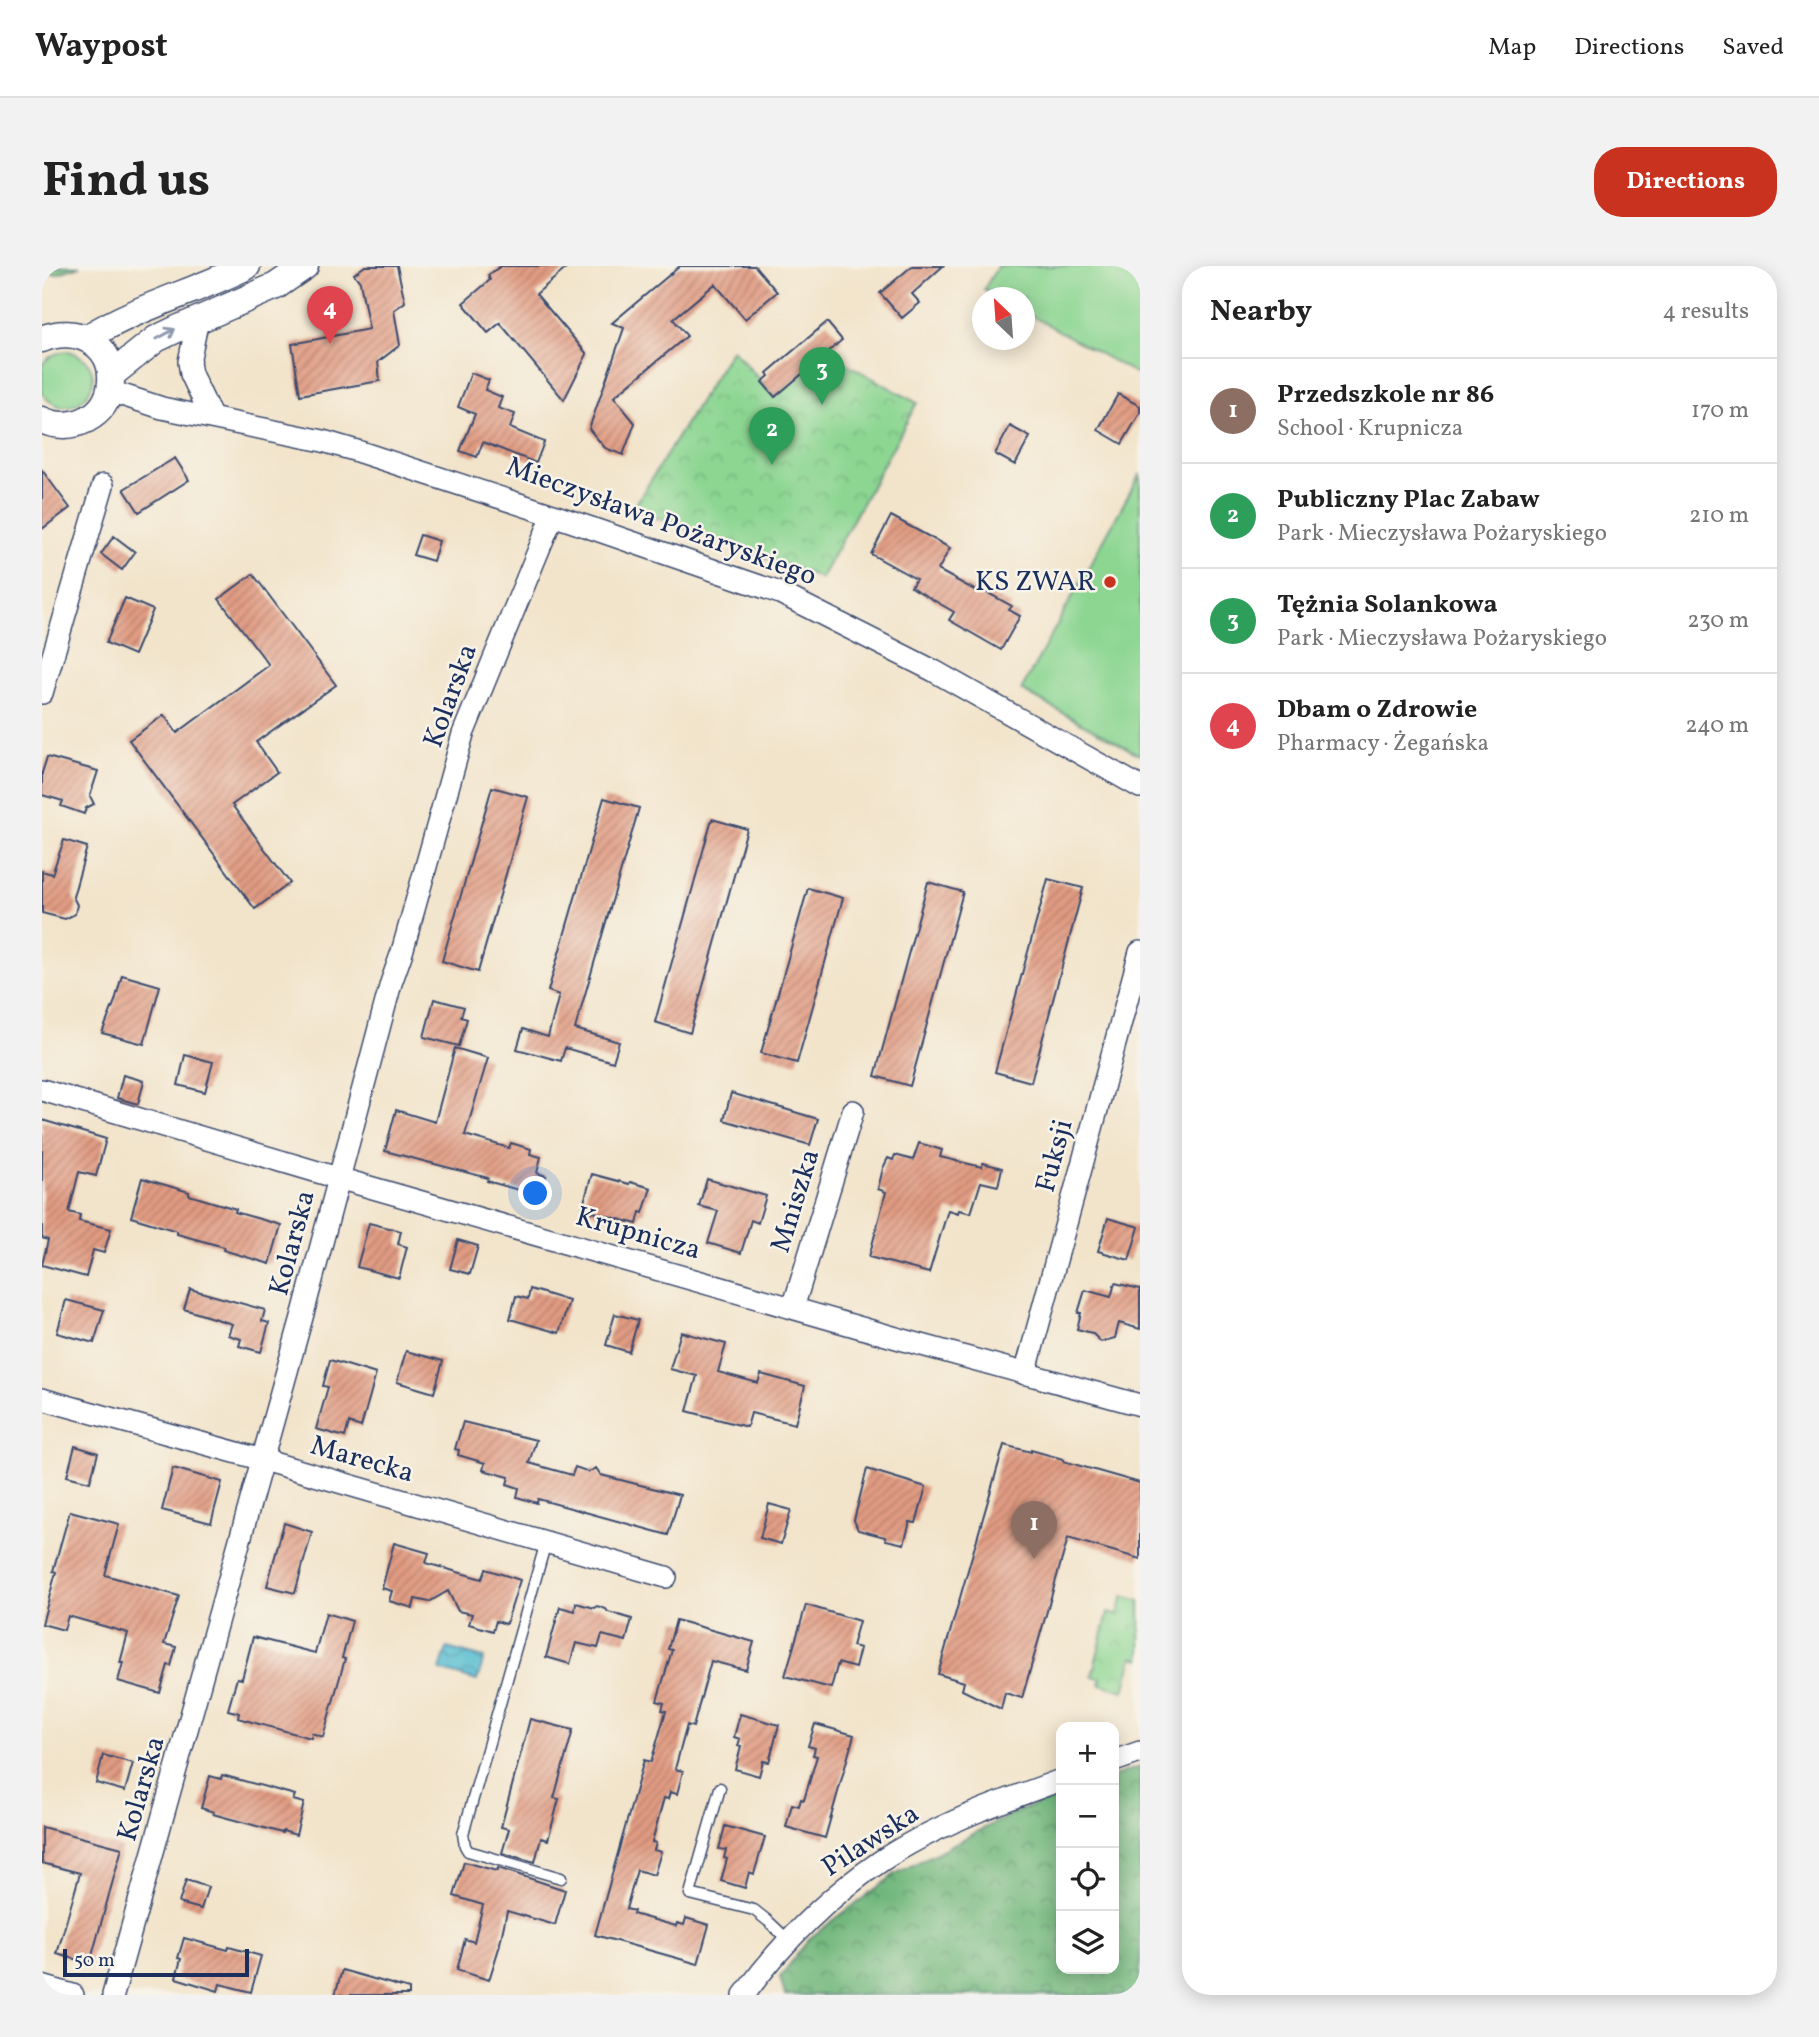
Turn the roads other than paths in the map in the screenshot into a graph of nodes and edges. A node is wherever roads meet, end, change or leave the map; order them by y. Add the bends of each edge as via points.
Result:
1 (247, 266) edge
2 (305, 266) edge
3 (198, 319) junction
4 (87, 338) junction
5 (42, 339) edge
6 (111, 383) junction
7 (211, 416) junction
8 (46, 426) edge
9 (103, 485) dead end
10 (553, 515) junction
11 (42, 693) edge
12 (1140, 787) edge
13 (1140, 952) edge
14 (42, 1090) edge
15 (853, 1111) dead end
16 (338, 1178) junction
17 (793, 1308) junction
18 (1025, 1374) junction
19 (42, 1399) edge
20 (1140, 1405) edge
21 (263, 1460) junction
22 (546, 1542) junction
23 (666, 1577) dead end
24 (1140, 1752) edge
25 (1119, 1759) edge
26 (1056, 1782) edge
27 (720, 1788) dead end
28 (561, 1878) dead end
29 (789, 1941) junction
30 (42, 1986) edge
31 (73, 1995) edge
32 (113, 1995) edge
33 (744, 1995) edge

1 - 4 street
2 - 3 street via 276,286
6 -> 3 street via 156,340
3 - 7 street via 189,362
4 - 5 street via 64,333
4 - 6 street via 109,363
6 - 7 street, Mieczysława Pożaryskiego via 162,408
6 - 8 street via 95,415 69,426
7 - 10 street, Mieczysława Pożaryskiego via 357,450
9 - 11 street
10 - 12 street, Mieczysława Pożaryskiego via 780,593 934,671
10 - 16 street, Kolarska via 463,734
13 - 18 street, Fuksji
14 - 16 street, Krupnicza
15 - 17 street, Mniszka
16 - 17 street, Krupnicza
16 - 21 street, Kolarska
17 - 18 street, Krupnicza
18 - 20 street, Krupnicza
19 - 21 street, Marecka
21 - 22 street, Marecka
21 - 32 street, Kolarska
22 - 23 street, Marecka
22 - 28 lane via 463,1841 468,1851
24 - 25 street
26 - 29 street, Pilawska via 944,1827 881,1861
27 - 29 lane via 690,1894 754,1910
29 - 33 street, Pilawska
30 - 31 street

